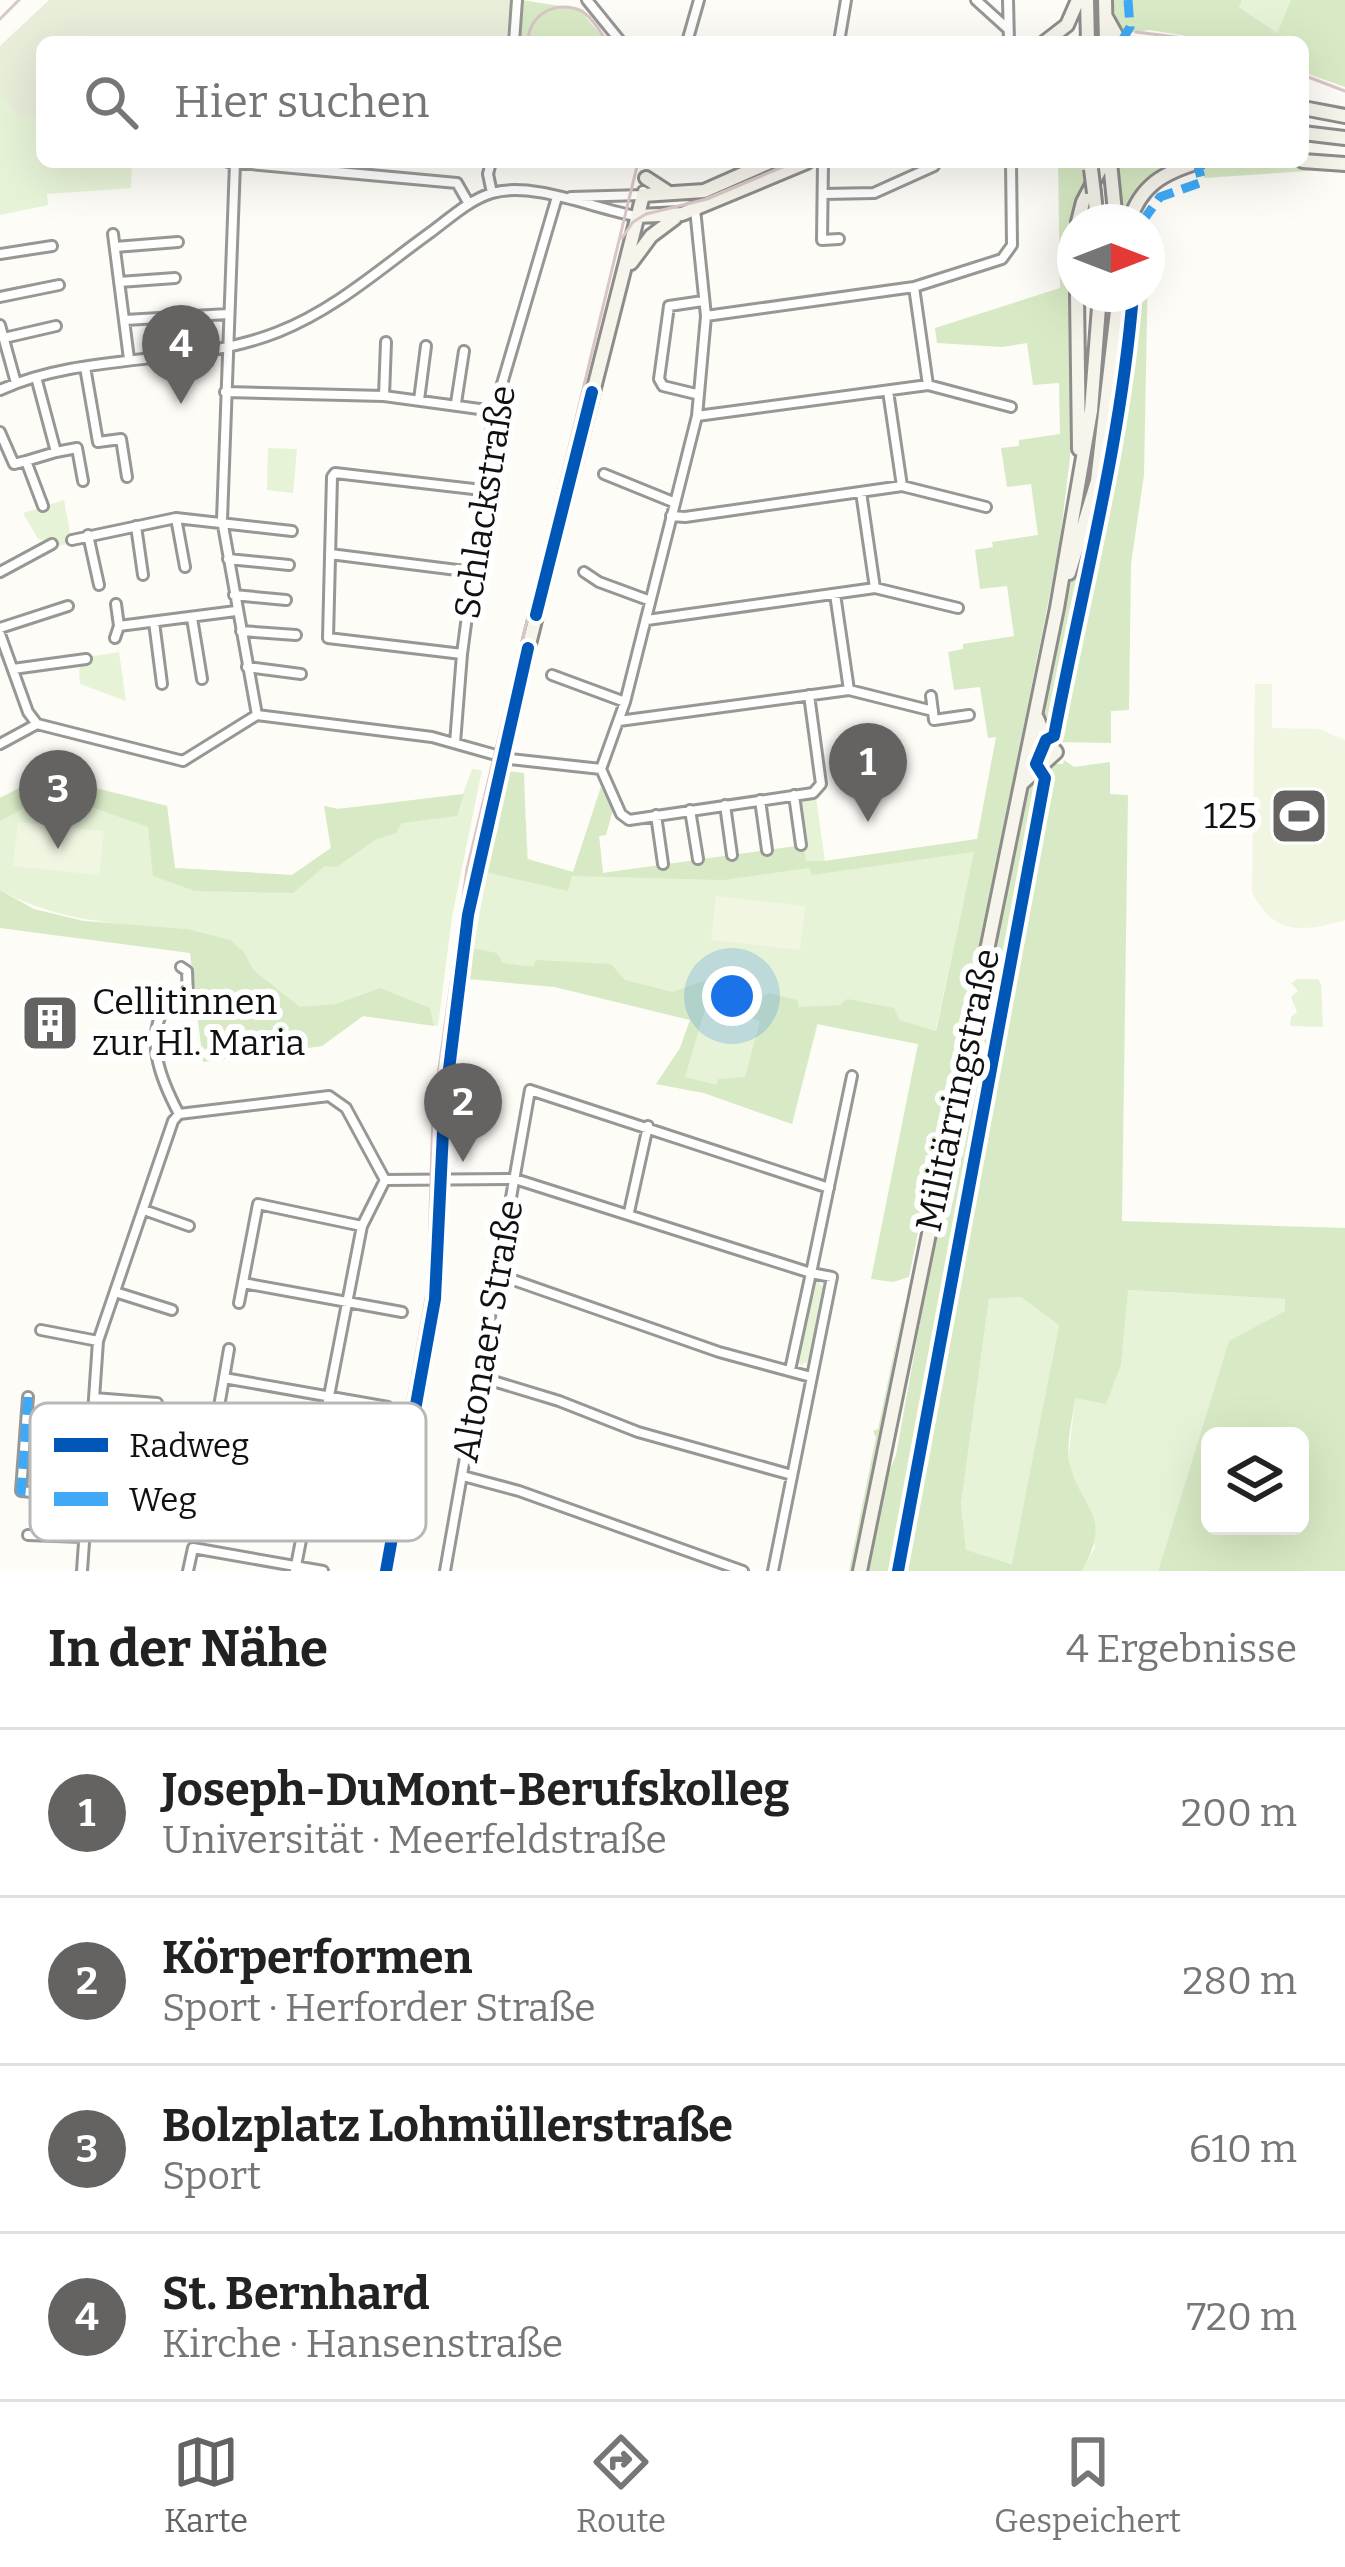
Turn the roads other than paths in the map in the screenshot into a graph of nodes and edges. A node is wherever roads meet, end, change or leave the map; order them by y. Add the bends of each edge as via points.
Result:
1 (518, 0) edge
2 (587, 0) edge
3 (699, 0) edge
4 (846, 0) edge
5 (976, 0) edge
6 (1082, 0) edge
7 (1105, 0) edge
8 (1008, 2) edge
9 (986, 10) junction
10 (1105, 16) junction
11 (1007, 29) junction
12 (515, 36) edge
13 (616, 36) edge
14 (689, 36) edge
15 (839, 36) edge
16 (1008, 36) edge
17 (1053, 36) edge
18 (1087, 36) edge
19 (1106, 36) edge
20 (1117, 36) edge
21 (1309, 110) edge
22 (1345, 116) edge
23 (1309, 134) edge
24 (1345, 138) edge
25 (1309, 161) edge
26 (1345, 164) edge
27 (231, 168) edge
28 (288, 168) edge
29 (490, 168) edge
30 (756, 168) edge
31 (793, 168) edge
32 (823, 168) edge
33 (930, 168) edge
34 (1011, 168) edge
35 (1099, 168) edge
36 (1100, 168) edge
37 (1102, 168) edge
38 (1184, 168) edge
39 (647, 173) joint
40 (492, 193) junction
41 (676, 194) junction
42 (824, 194) junction
43 (643, 195) junction
44 (557, 197) junction
45 (470, 203) junction
46 (1084, 204) edge
47 (1095, 204) edge
48 (1111, 204) edge
49 (1136, 204) edge
50 (689, 211) junction
51 (637, 216) junction
52 (666, 218) junction
53 (113, 234) dead end
54 (839, 238) dead end
55 (178, 242) dead end
56 (52, 246) dead end
57 (115, 247) junction
58 (0, 254) edge
59 (175, 278) dead end
60 (622, 280) junction
61 (119, 282) junction
62 (59, 285) dead end
63 (914, 287) junction
64 (0, 297) edge
65 (703, 301) junction
66 (1077, 312) edge
67 (1099, 312) edge
68 (1117, 312) edge
69 (228, 314) junction
70 (706, 316) junction
71 (125, 320) junction
72 (0, 325) edge
73 (56, 326) dead end
74 (4, 338) junction
75 (386, 342) dead end
76 (226, 346) junction
77 (427, 346) dead end
78 (464, 351) dead end
79 (129, 359) junction
80 (86, 367) junction
81 (36, 377) junction
82 (16, 383) junction
83 (928, 385) junction
84 (0, 390) edge
85 (888, 391) junction
86 (225, 392) junction
87 (696, 394) junction
88 (384, 396) junction
89 (419, 400) junction
90 (455, 404) junction
91 (1011, 407) dead end
92 (494, 410) junction
93 (698, 416) junction
94 (0, 432) edge
95 (98, 442) junction
96 (77, 448) junction
97 (56, 452) junction
98 (26, 461) junction
99 (1080, 472) junction
100 (604, 474) dead end
101 (127, 477) dead end
102 (83, 481) dead end
103 (902, 486) junction
104 (482, 490) junction
105 (861, 492) junction
106 (674, 502) junction
107 (43, 506) dead end
108 (986, 508) dead end
109 (671, 515) junction
110 (176, 518) junction
111 (223, 520) junction
112 (1079, 520) junction
113 (136, 526) junction
114 (292, 531) dead end
115 (88, 536) junction
116 (72, 540) dead end
117 (52, 544) dead end
118 (331, 554) junction
119 (228, 559) junction
120 (289, 565) dead end
121 (184, 567) dead end
122 (0, 572) edge
123 (473, 572) junction
124 (584, 572) dead end
125 (142, 574) dead end
126 (99, 585) dead end
127 (875, 588) junction
128 (835, 594) junction
129 (234, 595) junction
130 (286, 600) dead end
131 (648, 601) junction
132 (116, 604) dead end
133 (68, 606) dead end
134 (958, 608) dead end
135 (236, 611) junction
136 (192, 618) junction
137 (647, 620) junction
138 (154, 622) junction
139 (118, 626) junction
140 (0, 631) edge
141 (241, 631) junction
142 (296, 635) dead end
143 (115, 638) dead end
144 (462, 654) junction
145 (86, 659) dead end
146 (247, 667) junction
147 (13, 669) junction
148 (302, 674) dead end
149 (552, 675) dead end
150 (202, 680) dead end
151 (162, 684) dead end
152 (849, 690) junction
153 (809, 695) junction
154 (931, 696) dead end
155 (625, 702) junction
156 (933, 711) junction
157 (1035, 713) junction
158 (257, 715) junction
159 (969, 715) dead end
160 (619, 721) junction
161 (37, 724) junction
162 (454, 743) junction
163 (0, 744) edge
164 (502, 757) junction
165 (601, 769) junction
166 (1021, 785) junction
167 (794, 795) junction
168 (760, 800) junction
169 (724, 805) junction
170 (690, 810) junction
171 (656, 814) junction
172 (801, 845) dead end
173 (766, 850) dead end
174 (732, 855) dead end
175 (698, 859) dead end
176 (663, 864) dead end
177 (181, 967) dead end
178 (852, 1076) dead end
179 (179, 1114) junction
180 (648, 1126) junction
181 (441, 1179) junction
182 (515, 1179) junction
183 (385, 1180) junction
184 (829, 1188) junction
185 (143, 1210) junction
186 (629, 1212) junction
187 (189, 1226) dead end
188 (362, 1226) junction
189 (811, 1273) junction
190 (499, 1275) junction
191 (243, 1283) junction
192 (115, 1292) junction
193 (346, 1302) junction
194 (238, 1303) dead end
195 (172, 1310) dead end
196 (402, 1312) dead end
197 (41, 1330) dead end
198 (98, 1341) junction
199 (229, 1349) dead end
200 (790, 1370) junction
201 (481, 1377) junction
202 (811, 1377) junction
203 (224, 1378) junction
204 (28, 1396) dead end
205 (329, 1396) junction
206 (94, 1399) junction
207 (94, 1403) edge
208 (157, 1403) dead end
209 (220, 1403) edge
210 (328, 1403) edge
211 (367, 1403) edge
212 (416, 1403) edge
213 (792, 1475) junction
214 (463, 1476) junction
215 (30, 1491) edge
216 (83, 1541) edge
217 (391, 1541) edge
218 (296, 1569) edge
219 (82, 1571) edge
220 (188, 1571) edge
221 (323, 1571) edge
222 (386, 1571) edge
223 (445, 1571) edge
224 (742, 1571) edge
225 (773, 1571) edge
226 (860, 1571) edge

1 - 12 street
2 - 13 street
3 - 14 street
4 - 15 street
5 - 9 street
6 - 17 main road
6 - 18 main road
7 - 10 main road
8 - 9 street
8 - 11 street
9 - 11 street
10 - 19 main road
10 - 20 main road
11 - 16 street
21 - 22 main road
23 - 24 main road
25 - 26 main road
27 - 69 street
28 - 45 street via 457,183
29 - 40 street
30 - 41 main road
31 - 50 main road
32 - 42 street
33 - 42 street via 874,193
34 - 63 street via 1009,254
35 - 46 main road
36 - 47 main road, bridge
37 - 48 main road
38 - 49 main road via 1155,180
39 - 41 main road via 654,187
39 - 43 street
40 - 44 street
40 - 45 street
41 - 43 main road
41 - 52 main road via 659,201
42 - 54 street via 817,241
43 - 44 street
43 - 51 main road
44 - 51 street
44 - 92 street, Schlackstraße
45 - 76 street via 317,314
50 - 52 main road
50 - 60 main road via 651,236
50 - 65 street
51 - 52 main road
51 - 60 main road
53 - 57 street
55 - 57 street
56 - 58 street
57 - 61 street
59 - 61 street
60 - 164 main road
61 - 71 street
62 - 64 street
63 - 70 street
63 - 83 street
65 - 70 street
65 - 87 street via 669,306 659,379
66 - 99 main road
67 - 99 main road, Militärringstraße
68 - 112 main road, Militärringstraße via 1100,464
69 - 71 street
69 - 76 street
70 - 87 street
71 - 79 street
72 - 74 street
73 - 74 street
74 - 82 street
75 - 88 street
76 - 79 street
76 - 86 street
77 - 89 street
78 - 90 street
79 - 80 street
80 - 81 street
80 - 95 street
81 - 82 street
81 - 97 street
82 - 84 street
83 - 85 street
83 - 91 street
85 - 93 street
85 - 103 street
86 - 88 street
86 - 111 street
87 - 93 street
88 - 89 street
89 - 90 street
90 - 92 street
92 - 104 street, Schlackstraße
93 - 106 street
94 - 98 street via 14,464
95 - 96 street
95 - 101 street via 126,437
96 - 97 street
96 - 102 street
97 - 98 street
98 - 107 street
99 - 112 main road, Militärringstraße
100 - 106 street
103 - 105 street
103 - 108 street
104 - 118 street via 335,472
104 - 123 street, Schlackstraße
105 - 109 street
105 - 127 street
106 - 109 street
109 - 131 street
110 - 111 street
110 - 113 street
110 - 121 street
111 - 114 street
111 - 119 street
112 - 157 main road, Militärringstraße
113 - 115 street
113 - 125 street
115 - 116 street
115 - 126 street
117 - 122 street
118 - 123 street
118 - 144 street via 328,638
119 - 120 street
119 - 129 street
123 - 144 street, Schlackstraße
124 - 131 street
127 - 128 street
127 - 134 street
128 - 137 street
128 - 152 street
129 - 130 street
129 - 135 street
131 - 137 street
132 - 139 street
133 - 140 street
135 - 136 street
135 - 141 street
136 - 138 street
136 - 150 street
137 - 155 street
138 - 139 street
138 - 151 street
139 - 143 street
140 - 147 street
141 - 142 street
141 - 146 street
144 - 162 street, Schlackstraße
145 - 147 street
146 - 148 street
146 - 158 street
147 - 161 street
149 - 155 street
152 - 153 street
152 - 156 street
153 - 160 street
153 - 167 street via 821,784
154 - 156 street
155 - 160 street
156 - 159 street via 934,720
157 - 166 main road, Militärringstraße
157 - 166 main road via 1056,752
158 - 161 street via 177,761
158 - 162 street
160 - 165 street
161 - 163 street
162 - 164 street
164 - 165 street
164 - 181 main road via 468,915
165 - 171 street via 624,818
166 - 226 main road, Militärringstraße
167 - 168 street
167 - 172 street
168 - 169 street
168 - 173 street
169 - 170 street
169 - 174 street
170 - 171 street
170 - 175 street
171 - 176 street
177 - 179 street via 188,998 169,1002 156,1018 160,1073
178 - 184 street
179 - 183 street via 329,1096 346,1108
179 - 185 street
180 - 182 street, Altonaer Straße via 530,1090
180 - 184 street
180 - 186 street
181 - 182 street
181 - 183 street
181 - 212 main road via 435,1299
182 - 186 street
182 - 190 street, Altonaer Straße
183 - 188 street
184 - 189 street
185 - 187 street
185 - 192 street
186 - 189 street
188 - 191 street via 258,1204
188 - 193 street
189 - 200 street
189 - 202 street via 832,1277
190 - 200 street
190 - 201 street, Altonaer Straße
191 - 193 street
191 - 194 street
192 - 195 street
192 - 198 street
193 - 196 street
193 - 205 street
197 - 198 street
198 - 206 street
199 - 203 street
200 - 202 street
201 - 213 street
201 - 214 street, Altonaer Straße
202 - 213 street
203 - 205 street
203 - 209 street
204 - 215 street via 22,1491
205 - 210 street
205 - 211 street
206 - 207 street
206 - 208 street
213 - 225 street
214 - 223 street, Altonaer Straße
214 - 224 street
216 - 219 street
217 - 222 main road
218 - 220 street via 193,1548
218 - 221 street

